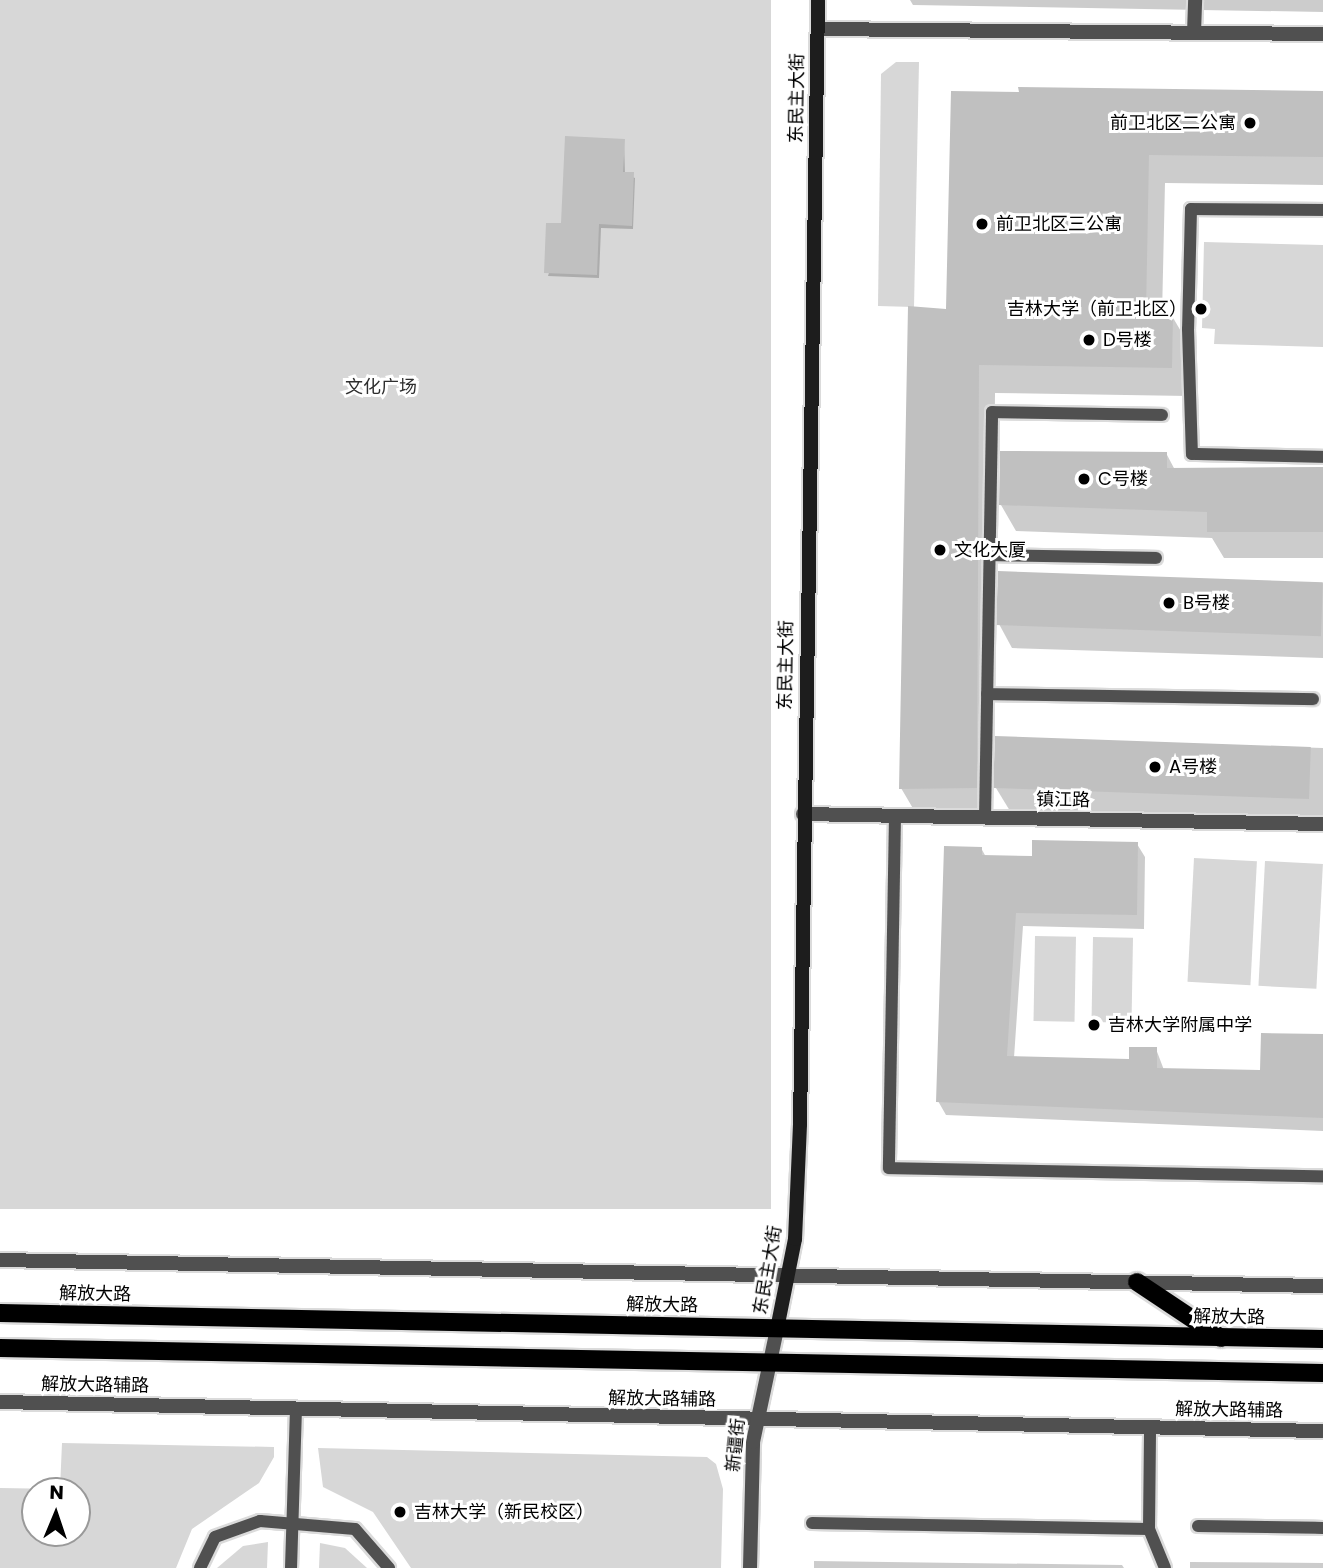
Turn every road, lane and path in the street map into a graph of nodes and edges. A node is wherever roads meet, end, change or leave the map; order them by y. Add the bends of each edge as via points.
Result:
1 (818, 0) edge
2 (1195, 0) edge
3 (818, 29) junction
4 (1194, 33) junction
5 (1323, 34) edge
6 (1323, 210) edge
7 (1162, 415) dead end
8 (1323, 457) edge
9 (990, 555) junction
10 (1156, 558) dead end
11 (987, 694) junction
12 (1312, 699) dead end
13 (803, 814) junction
14 (895, 816) junction
15 (985, 818) junction
16 (1323, 824) edge
17 (1323, 1176) edge
18 (0, 1260) edge
19 (788, 1275) junction
20 (1137, 1282) junction
21 (1323, 1286) edge
22 (0, 1313) edge
23 (777, 1329) junction
24 (1222, 1338) junction
25 (1323, 1339) edge
26 (0, 1348) edge
27 (769, 1363) junction
28 (1323, 1373) edge
29 (0, 1402) edge
30 (296, 1409) junction
31 (757, 1420) junction
32 (1150, 1428) junction
33 (1323, 1431) edge
34 (293, 1522) junction
35 (812, 1522) dead end
36 (1198, 1526) dead end
37 (1323, 1528) edge
38 (1149, 1529) junction
39 (200, 1568) edge
40 (291, 1568) edge
41 (389, 1568) edge
42 (750, 1568) edge
43 (1165, 1568) edge

1 - 3 main road, 东民主大街
2 - 4 street
3 - 4 street
3 - 13 main road, 东民主大街
4 - 5 street
6 - 8 lane via 1191,209 1188,329 1192,454
7 - 9 lane via 992,412
9 - 10 lane
9 - 11 lane
11 - 12 lane
11 - 15 lane
13 - 14 street, 镇江路
13 - 19 main road, 东民主大街 via 800,1124
14 - 15 street, 镇江路
14 - 17 lane via 890,1168
15 - 16 street, 镇江路
18 - 19 street
19 - 20 street
19 - 23 main road, 东民主大街
20 - 21 street
20 - 24 main road
22 - 23 main road, 解放大路
23 - 24 main road, 解放大路
23 - 27 street, 新疆街
24 - 25 main road, 解放大路
26 - 27 main road
27 - 28 main road
27 - 31 street, 新疆街
29 - 30 street, 解放大路辅路
30 - 31 street, 解放大路辅路
30 - 34 lane
31 - 32 street, 解放大路辅路
31 - 42 street, 新疆街
32 - 33 street, 解放大路辅路
32 - 38 lane
34 - 39 lane via 234,1526 215,1537
34 - 40 lane
34 - 41 lane via 355,1529
35 - 38 lane
36 - 37 lane
38 - 43 lane

